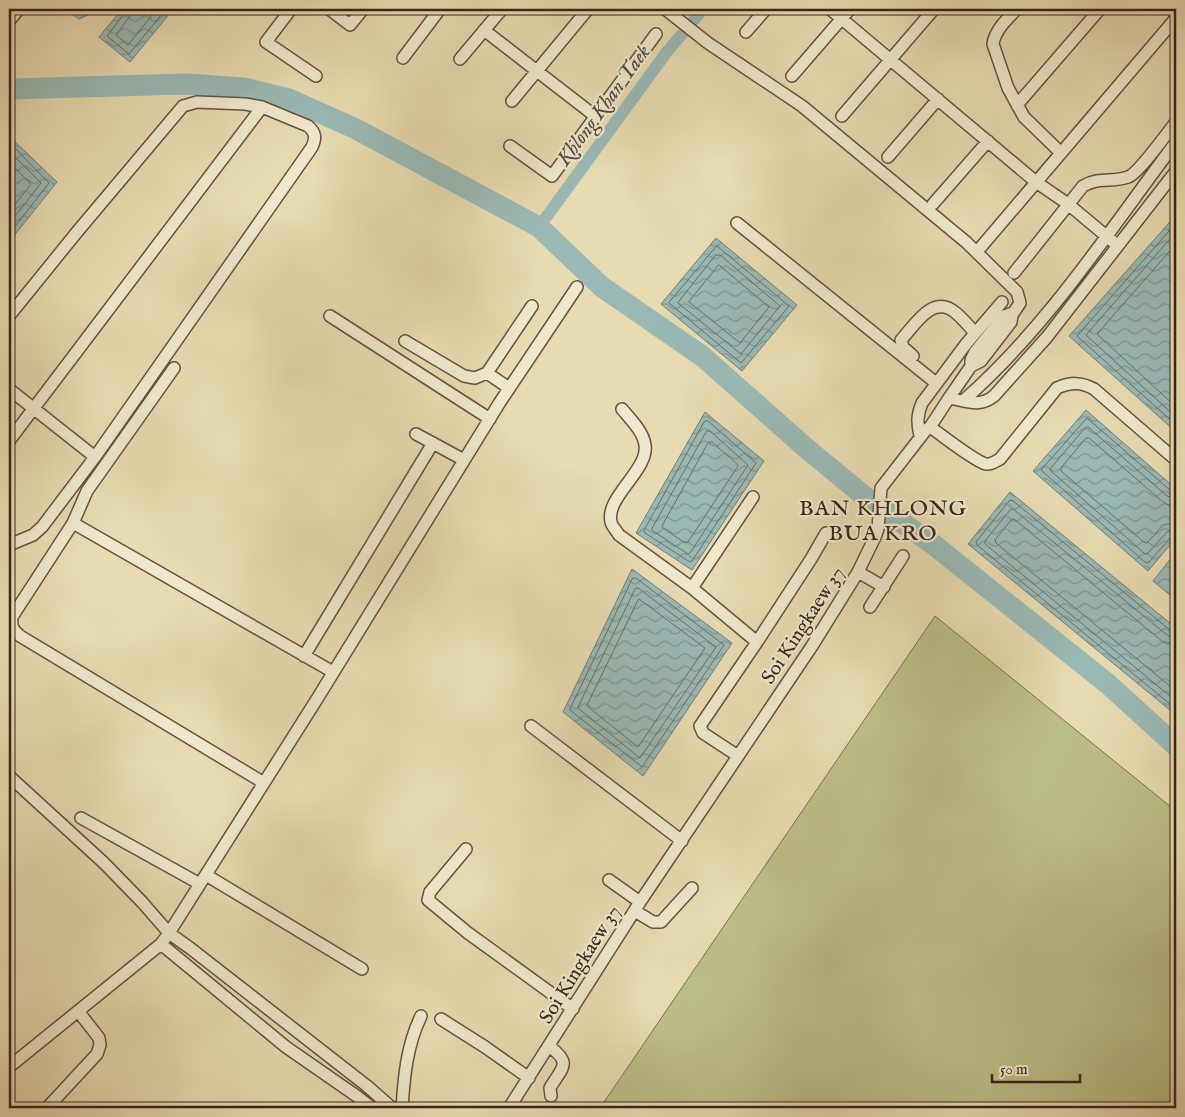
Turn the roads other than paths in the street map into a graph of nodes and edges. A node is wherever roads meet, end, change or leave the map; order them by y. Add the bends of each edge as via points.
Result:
1 (19, 9) edge
2 (291, 9) edge
3 (329, 9) edge
4 (363, 9) edge
5 (440, 9) edge
6 (502, 9) edge
7 (588, 9) edge
8 (665, 9) edge
9 (766, 9) edge
10 (830, 9) edge
11 (850, 9) edge
12 (934, 9) edge
13 (1017, 9) edge
14 (1100, 9) edge
15 (842, 18) junction
16 (1176, 18) edge
17 (9, 21) edge
18 (484, 30) junction
19 (746, 32) dead end
20 (656, 34) dead end
21 (403, 58) dead end
22 (891, 58) junction
23 (460, 59) dead end
24 (537, 71) junction
25 (316, 76) dead end
26 (792, 76) dead end
27 (938, 99) junction
28 (512, 100) dead end
29 (1017, 104) junction
30 (262, 107) junction
31 (595, 116) junction
32 (842, 116) dead end
33 (1176, 122) edge
34 (988, 141) junction
35 (510, 146) dead end
36 (1174, 148) edge
37 (1060, 152) junction
38 (888, 157) dead end
39 (1176, 171) edge
40 (1036, 182) junction
41 (932, 204) dead end
42 (1068, 204) junction
43 (737, 223) dead end
44 (1106, 236) junction
45 (1117, 245) junction
46 (981, 247) dead end
47 (1014, 272) dead end
48 (577, 286) dead end
49 (1002, 302) dead end
50 (532, 306) dead end
51 (1013, 313) junction
52 (9, 316) edge
53 (330, 316) dead end
54 (1037, 327) junction
55 (975, 333) junction
56 (1047, 337) junction
57 (405, 341) dead end
58 (1021, 344) junction
59 (971, 348) junction
60 (1032, 354) junction
61 (971, 366) junction
62 (174, 368) dead end
63 (487, 373) junction
64 (937, 381) junction
65 (509, 388) junction
66 (9, 389) edge
67 (949, 398) junction
68 (964, 400) junction
69 (33, 409) junction
70 (622, 409) dead end
71 (490, 419) junction
72 (930, 427) junction
73 (416, 434) dead end
74 (920, 436) junction
75 (9, 441) edge
76 (434, 443) junction
77 (94, 456) junction
78 (464, 460) junction
79 (1176, 460) edge
80 (753, 497) dead end
81 (73, 523) junction
82 (826, 534) dead end
83 (9, 545) edge
84 (903, 556) dead end
85 (858, 572) junction
86 (884, 587) junction
87 (692, 588) junction
88 (870, 607) dead end
89 (758, 642) junction
90 (304, 656) junction
91 (334, 672) junction
92 (531, 726) dead end
93 (738, 756) junction
94 (9, 776) edge
95 (264, 783) junction
96 (81, 818) dead end
97 (682, 840) junction
98 (466, 850) dead end
99 (203, 880) junction
100 (609, 880) dead end
101 (692, 888) dead end
102 (638, 906) junction
103 (169, 933) junction
104 (160, 944) junction
105 (362, 969) dead end
106 (573, 1009) junction
107 (78, 1011) junction
108 (421, 1016) dead end
109 (441, 1019) dead end
110 (550, 1046) junction
111 (9, 1067) edge
112 (529, 1078) junction
113 (551, 1096) dead end
114 (47, 1108) edge
115 (372, 1108) edge
116 (392, 1108) edge
117 (402, 1108) edge
118 (509, 1108) edge

1 - 17 street
2 - 25 street via 266,42
3 - 4 street via 350,24
5 - 21 street
6 - 18 street
7 - 24 street
8 - 51 street via 802,106 966,242 1017,292 1020,303
9 - 19 street
10 - 15 street
11 - 15 street
12 - 22 street
13 - 29 street via 998,30 993,44
14 - 29 street
15 - 22 street
15 - 26 street
16 - 37 street
18 - 23 street
18 - 24 street
20 - 31 street
22 - 27 street
22 - 32 street
24 - 28 street
24 - 31 street
27 - 34 street
27 - 38 street
29 - 37 street via 1024,117
30 - 52 street via 197,102 183,106
30 - 69 street
30 - 77 street via 308,126 315,135 312,147
31 - 35 street via 552,176
33 - 42 street via 1129,177 1092,180
34 - 40 street
34 - 41 street
36 - 44 street
37 - 40 street
39 - 45 street
40 - 42 street
40 - 46 street
42 - 44 street
42 - 47 street
43 - 64 street
44 - 45 street
44 - 54 street
45 - 56 street
48 - 65 street
49 - 55 street
50 - 63 street
51 - 59 street via 1004,316
51 - 61 street via 1011,322 981,361
53 - 71 street
54 - 56 street
54 - 58 street
55 - 59 street
55 - 64 street via 955,312 936,307 928,309 902,340 903,347
56 - 60 street
57 - 63 street via 464,376 475,378
58 - 60 street
58 - 68 street
59 - 61 street
59 - 64 street
60 - 68 street via 986,403
61 - 67 street, Soi Kingkaew 37
62 - 81 street via 87,491
63 - 65 street
64 - 74 street via 918,412
65 - 71 street
66 - 69 street
67 - 68 street
67 - 72 street, Soi Kingkaew 37
69 - 75 street
69 - 77 street
70 - 87 street via 639,430 646,446 642,461 613,508 612,526 619,535
71 - 78 street
72 - 74 street, Soi Kingkaew 37
72 - 79 street via 985,464 990,464 1000,459 1057,388 1075,383 1094,389
73 - 76 street
74 - 85 street, Soi Kingkaew 37 via 881,488 878,529
76 - 78 street
76 - 90 street
77 - 83 street via 42,527 33,535
78 - 91 street
80 - 87 street
81 - 90 street
81 - 95 street via 12,617 14,630
82 - 89 street
84 - 86 street
85 - 86 street
85 - 93 street, Soi Kingkaew 37
86 - 88 street
87 - 89 street
89 - 93 street via 700,726 703,732
90 - 91 street
91 - 95 street
92 - 97 street
93 - 97 street, Soi Kingkaew 37
94 - 103 street via 104,863
95 - 99 street
96 - 99 street
97 - 102 street, Soi Kingkaew 37
98 - 106 street via 430,892 428,900
99 - 103 street
99 - 105 street
100 - 102 street
101 - 102 street via 661,922 654,922
102 - 106 street, Soi Kingkaew 37
103 - 104 street
103 - 116 street
104 - 107 street
104 - 115 street via 286,1047
106 - 110 street, Soi Kingkaew 37
107 - 111 street
107 - 114 street via 99,1038 100,1045 97,1054
108 - 117 street via 410,1046
109 - 112 street
110 - 112 street, Soi Kingkaew 37
110 - 113 street via 564,1062 550,1088
112 - 118 street, Soi Kingkaew 37

